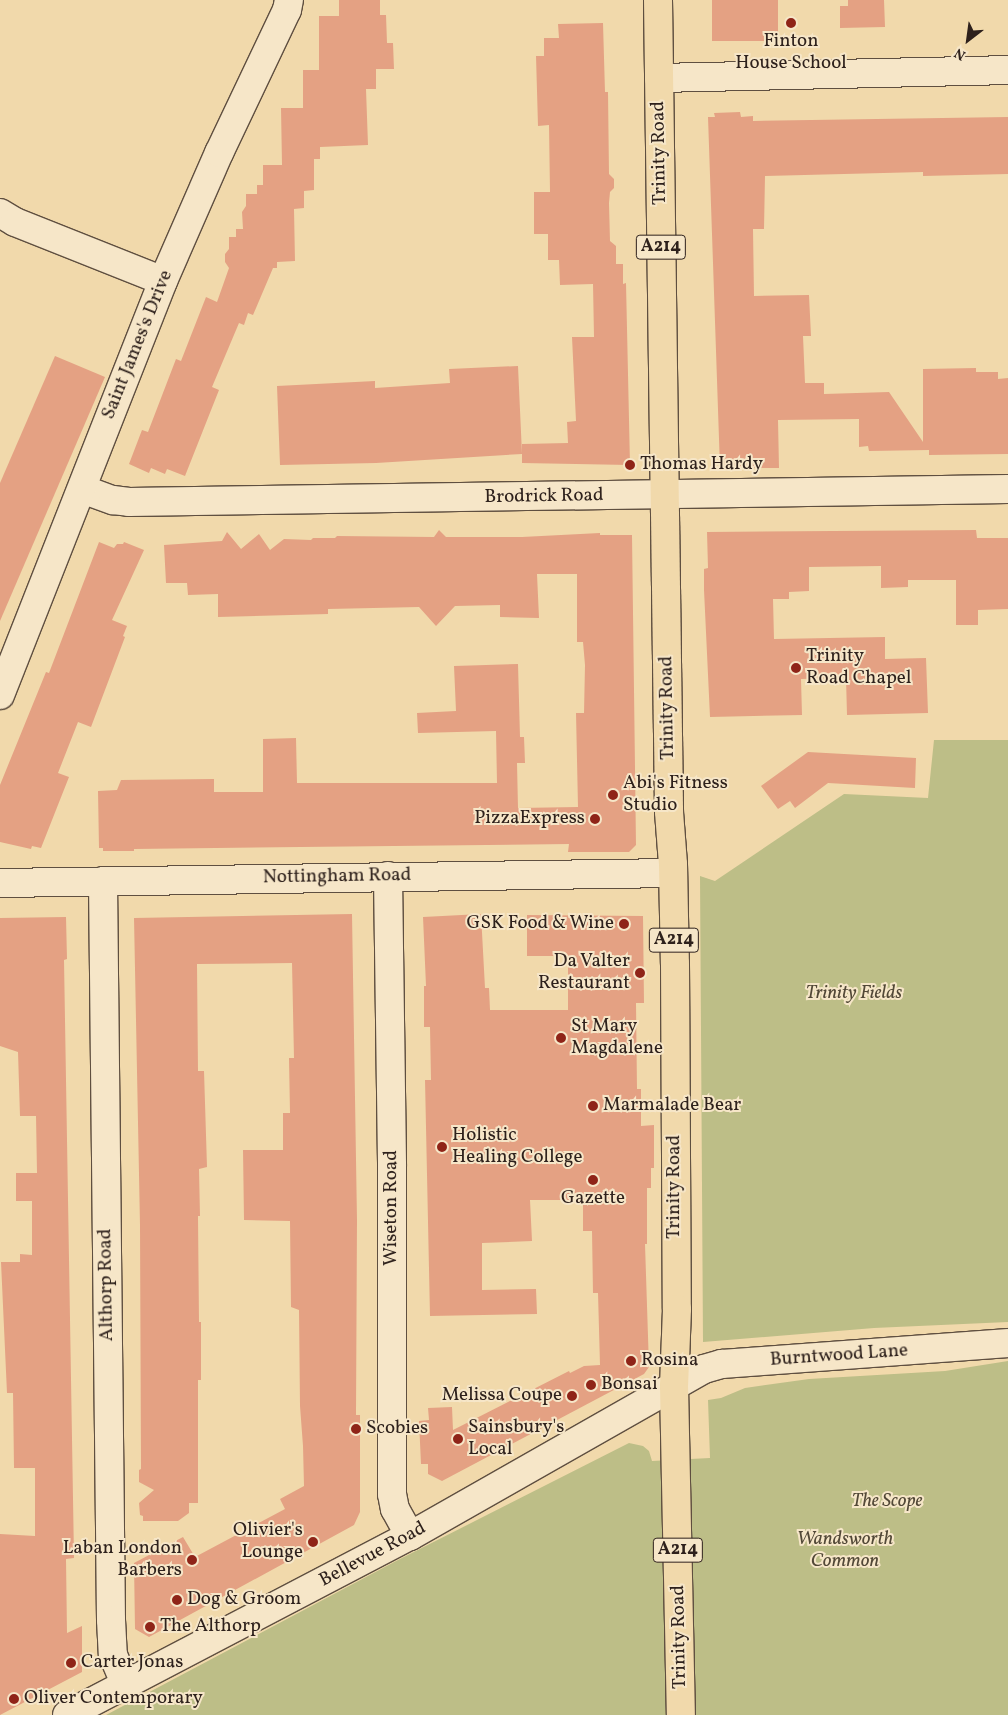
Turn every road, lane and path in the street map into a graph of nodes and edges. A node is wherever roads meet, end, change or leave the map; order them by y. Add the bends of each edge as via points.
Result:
1 (289, 0) edge
2 (658, 0) edge
3 (1008, 70) edge
4 (659, 78) junction
5 (0, 213) edge
6 (164, 281) junction
7 (82, 489) junction
8 (1008, 489) edge
9 (664, 495) junction
10 (0, 696) edge
11 (673, 872) junction
12 (388, 876) junction
13 (103, 881) junction
14 (0, 883) edge
15 (1008, 1343) edge
16 (674, 1386) junction
17 (410, 1536) junction
18 (126, 1685) junction
19 (67, 1715) edge
20 (681, 1715) edge

1 - 6 street, Saint James's Drive
2 - 4 highway, Trinity Road / A214
3 - 4 street
4 - 9 highway, Trinity Road / A214
5 - 6 street via 15,222
6 - 7 street, Saint James's Drive
7 - 9 street, Brodrick Road via 129,502
7 - 10 street, Saint James's Drive
8 - 9 street, Brodrick Road
9 - 11 highway, Trinity Road / A214 via 669,812
11 - 12 street, Nottingham Road
11 - 16 highway, Trinity Road / A214 via 677,1309
12 - 13 street, Nottingham Road
12 - 17 street, Wiseton Road via 392,1494 395,1509
13 - 14 street, Nottingham Road
13 - 18 street, Althorp Road via 112,1655
15 - 16 street, Burntwood Lane via 722,1364 704,1369
16 - 17 street, Bellevue Road
16 - 20 highway, Trinity Road / A214
17 - 18 street, Bellevue Road
18 - 19 street, Bellevue Road

